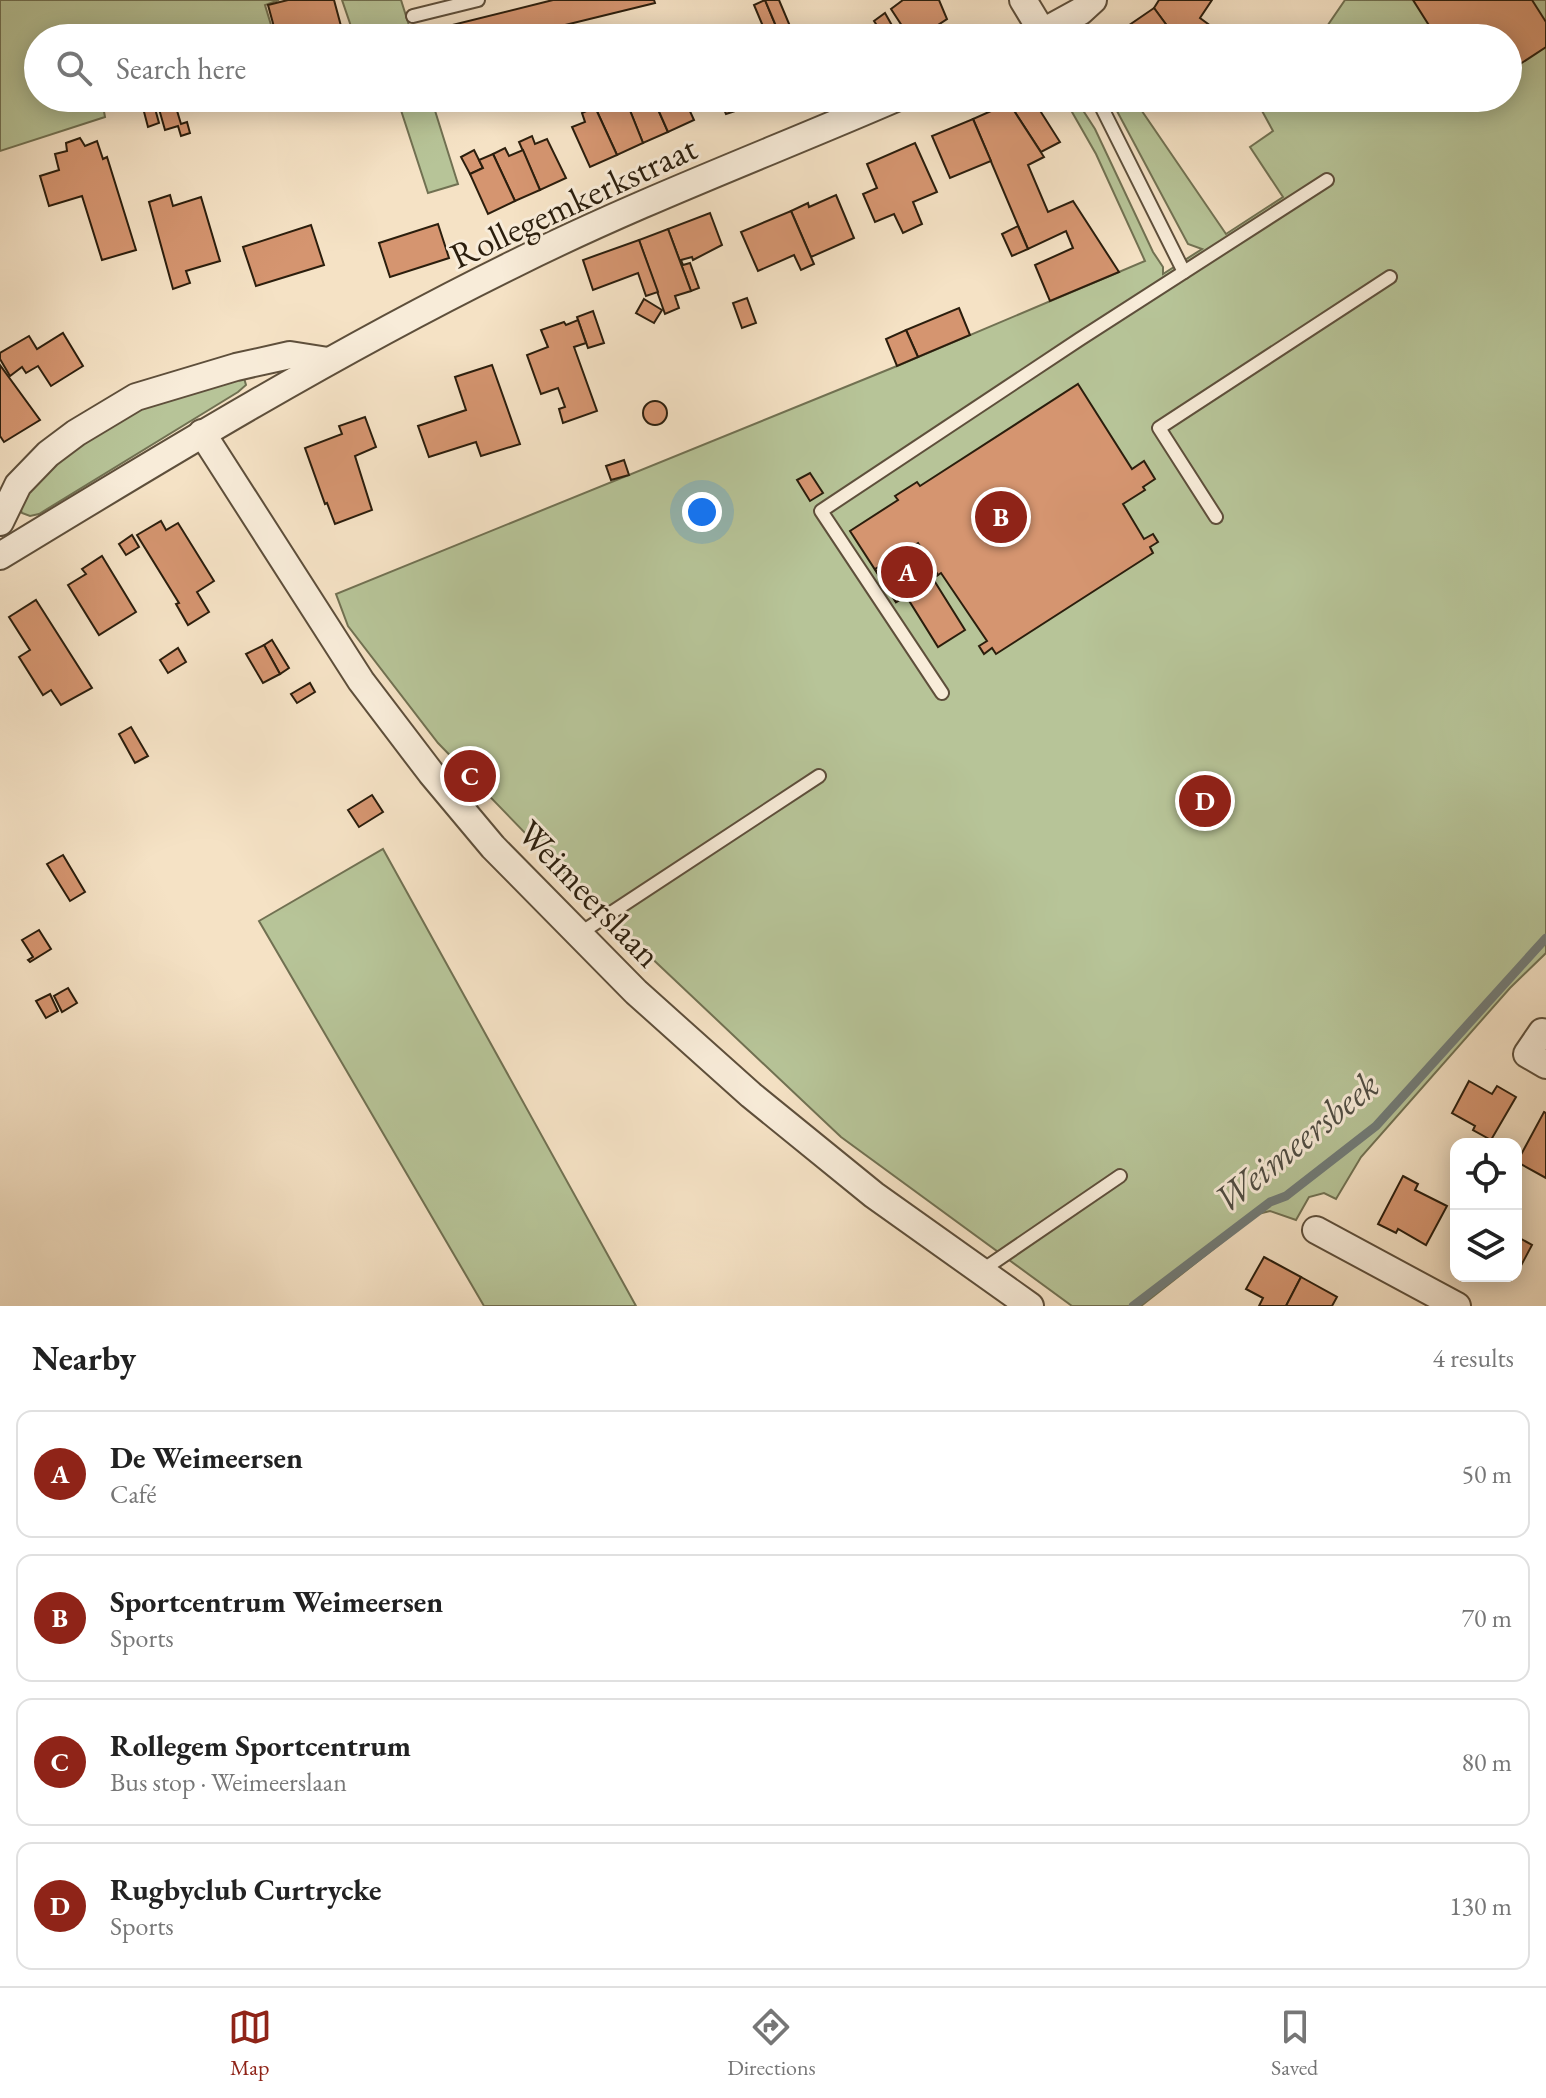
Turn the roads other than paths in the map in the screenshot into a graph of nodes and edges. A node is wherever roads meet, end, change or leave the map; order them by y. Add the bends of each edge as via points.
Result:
1 (478, 0) edge
2 (1023, 0) edge
3 (1093, 0) edge
4 (413, 16) dead end
5 (1040, 24) edge
6 (1062, 24) edge
7 (863, 112) edge
8 (1104, 112) edge
9 (1327, 180) dead end
10 (1184, 272) junction
11 (1390, 277) dead end
12 (328, 361) junction
13 (202, 433) junction
14 (1216, 517) dead end
15 (0, 522) edge
16 (0, 556) edge
17 (942, 693) dead end
18 (819, 776) dead end
19 (579, 934) junction
20 (1542, 1032) dead end
21 (1546, 1065) edge
22 (1120, 1176) dead end
23 (1316, 1230) dead end
24 (981, 1272) junction
25 (1030, 1306) edge
26 (1457, 1306) edge

1 - 4 lane
2 - 5 street
3 - 6 street
7 - 12 street, Rollegemkerkstraat via 562,241
8 - 10 lane
9 - 10 lane
10 - 17 lane via 821,511
11 - 14 lane via 1159,428
12 - 13 street, Rollegemkerkstraat
12 - 15 street via 290,355 136,397 48,454 18,485
13 - 16 street, Rollegemkerkstraat
13 - 19 street, Weimeerslaan via 361,681 493,847
18 - 19 lane
19 - 24 street, Weimeerslaan via 751,1095 874,1195
20 - 21 street via 1527,1054
22 - 24 lane
23 - 26 street
24 - 25 street, Weimeerslaan

